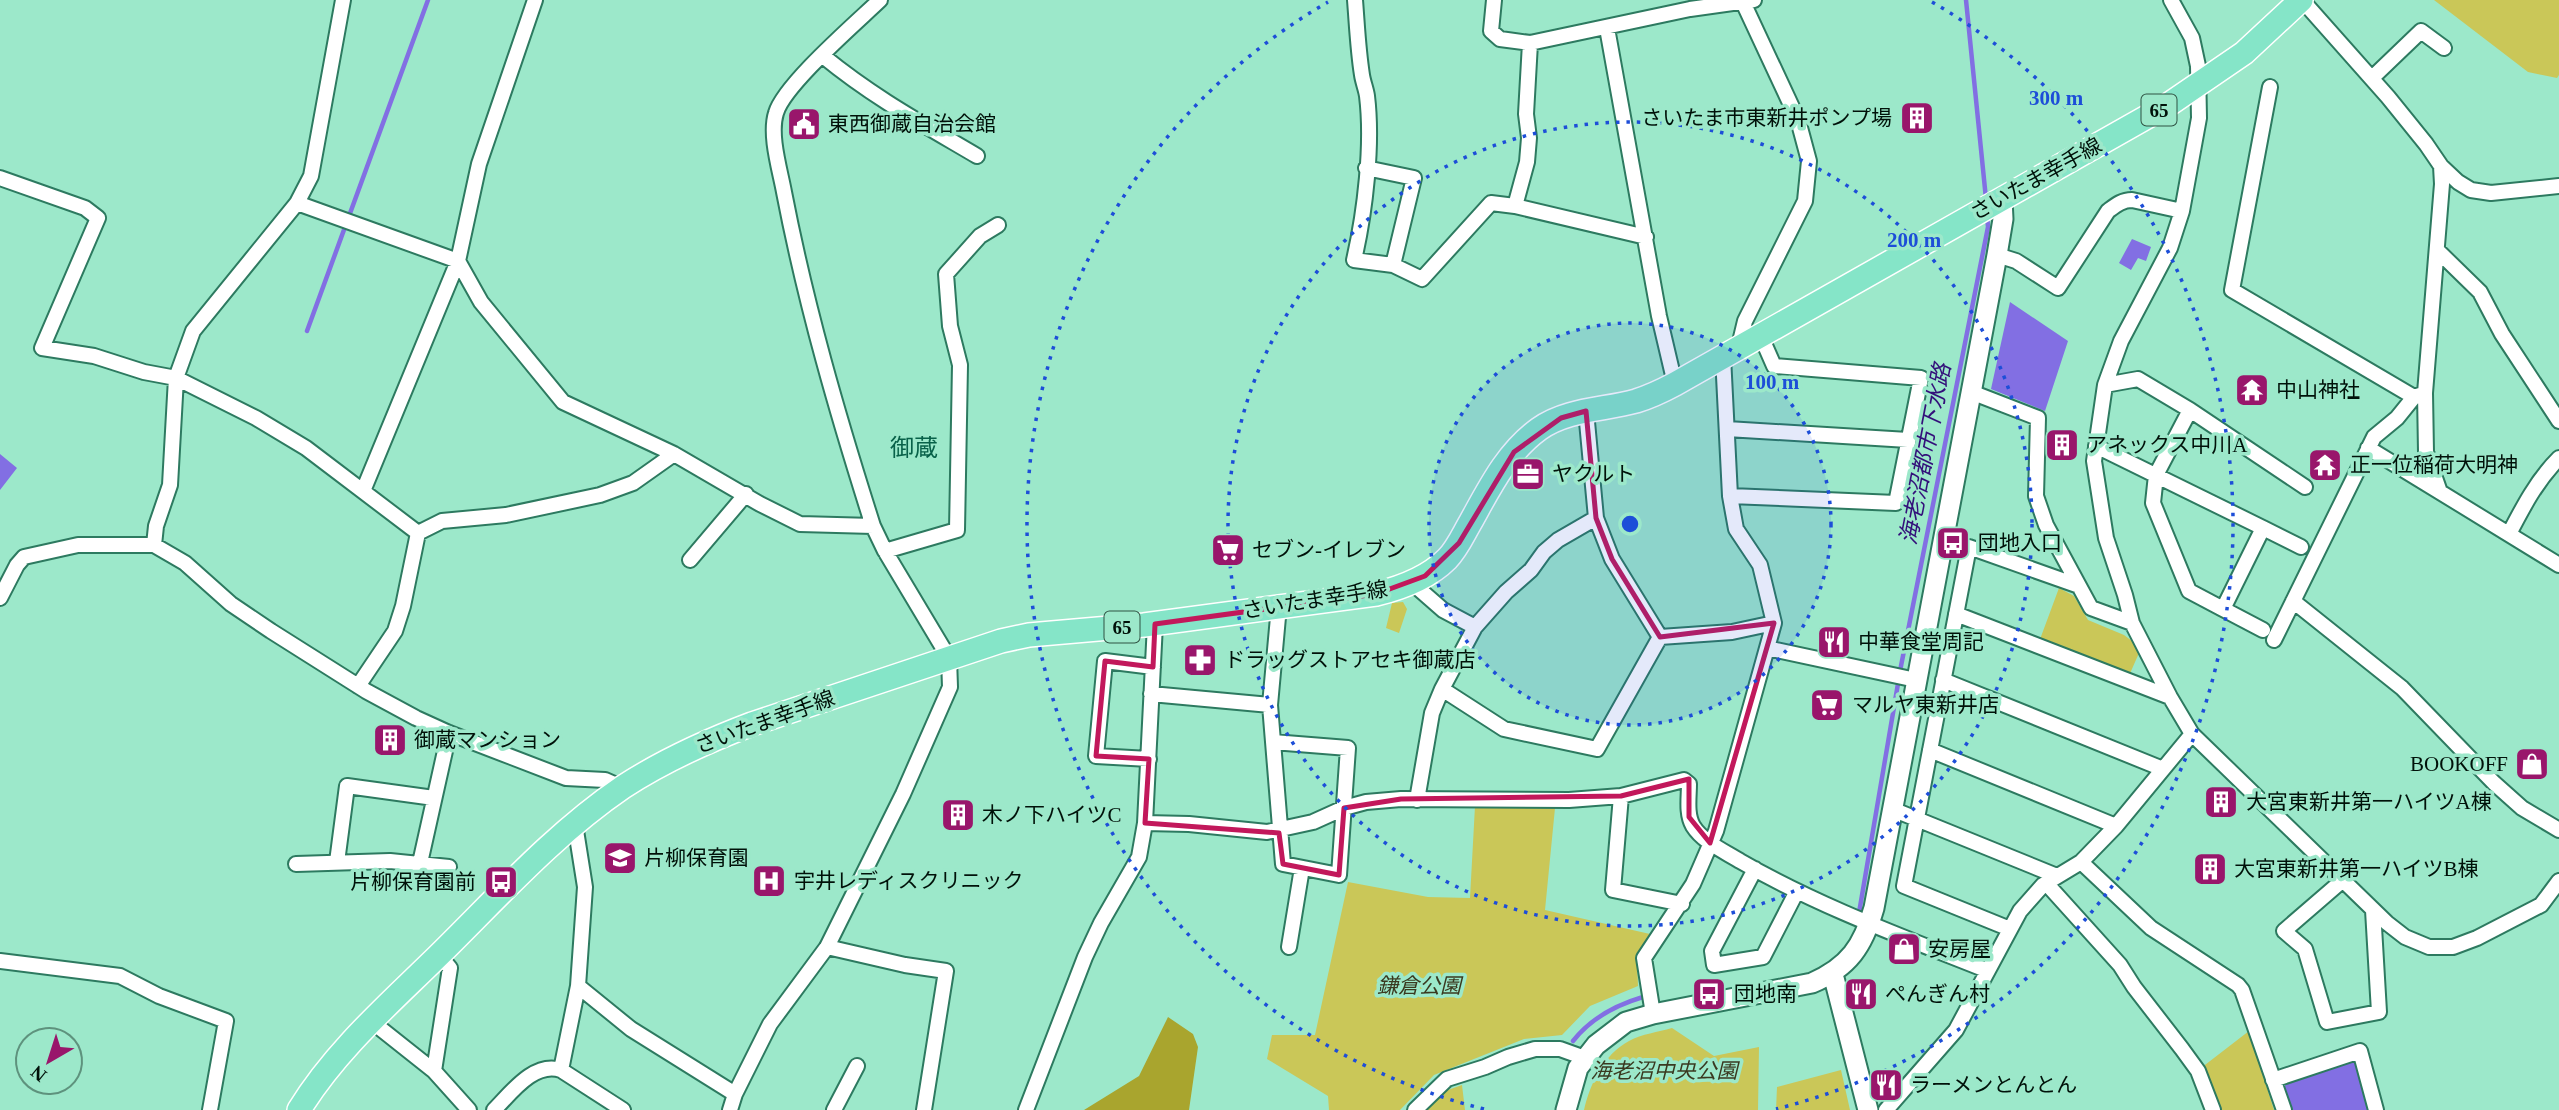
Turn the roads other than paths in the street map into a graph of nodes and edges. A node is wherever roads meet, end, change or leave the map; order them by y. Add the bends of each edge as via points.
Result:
1 (343, 0) edge
2 (535, 0) edge
3 (880, 0) edge
4 (1355, 0) edge
5 (1494, 0) edge
6 (2171, 0) edge
7 (2302, 0) edge
8 (1746, 1) edge
9 (1606, 28) junction
10 (1530, 43) junction
11 (2444, 48) dead end
12 (823, 56) junction
13 (2372, 78) junction
14 (2198, 87) junction
15 (2270, 87) dead end
16 (976, 156) dead end
17 (2441, 166) junction
18 (1366, 167) junction
19 (0, 178) edge
20 (2559, 186) edge
21 (297, 203) junction
22 (1515, 205) junction
23 (1990, 206) junction
24 (2182, 211) junction
25 (998, 225) dead end
26 (1646, 237) junction
27 (2437, 250) junction
28 (1997, 255) junction
29 (458, 261) junction
30 (1393, 264) junction
31 (1760, 334) junction
32 (1731, 351) junction
33 (176, 378) junction
34 (1675, 384) junction
35 (2105, 385) junction
36 (1971, 392) junction
37 (2419, 395) junction
38 (2190, 410) junction
39 (1587, 411) junction
40 (2559, 421) edge
41 (1727, 429) junction
42 (1908, 440) junction
43 (2096, 446) junction
44 (2368, 449) junction
45 (674, 454) junction
46 (2559, 458) edge
47 (2156, 475) junction
48 (2305, 487) dead end
49 (363, 491) junction
50 (2440, 492) junction
51 (747, 494) junction
52 (1730, 496) junction
53 (1596, 518) junction
54 (873, 526) junction
55 (2263, 528) junction
56 (418, 533) junction
57 (2509, 534) junction
58 (154, 545) junction
59 (2301, 547) dead end
60 (885, 551) junction
61 (691, 560) dead end
62 (2559, 565) edge
63 (1411, 582) junction
64 (2079, 586) junction
65 (0, 598) edge
66 (2293, 601) junction
67 (1279, 606) junction
68 (2223, 609) junction
69 (1956, 614) junction
70 (1774, 623) junction
71 (2132, 623) junction
72 (1155, 624) junction
73 (1475, 627) junction
74 (1660, 637) junction
75 (1767, 648) junction
76 (949, 658) junction
77 (1153, 667) junction
78 (1912, 679) junction
79 (1943, 680) junction
80 (358, 686) junction
81 (1443, 690) junction
82 (1151, 694) junction
83 (2170, 696) junction
84 (1270, 705) junction
85 (449, 733) junction
86 (2192, 734) junction
87 (1273, 742) junction
88 (1930, 750) junction
89 (1149, 759) junction
90 (2163, 769) junction
91 (623, 788) junction
92 (1621, 796) junction
93 (434, 798) junction
94 (1417, 800) junction
95 (1344, 808) junction
96 (1892, 809) junction
97 (1916, 819) junction
98 (1145, 823) junction
99 (575, 824) junction
100 (2116, 826) junction
101 (1279, 830) junction
102 (2559, 830) edge
103 (1710, 843) junction
104 (337, 862) junction
105 (2081, 862) junction
106 (420, 863) junction
107 (296, 864) dead end
108 (449, 867) dead end
109 (1302, 869) junction
110 (1755, 869) junction
111 (2052, 880) junction
112 (2343, 880) junction
113 (2559, 881) edge
114 (1797, 891) junction
115 (1682, 904) junction
116 (2373, 910) junction
117 (1870, 923) junction
118 (2010, 929) junction
119 (827, 947) junction
120 (1289, 947) dead end
121 (439, 955) junction
122 (0, 961) edge
123 (1986, 970) junction
124 (1833, 974) junction
125 (578, 986) junction
126 (1653, 1014) junction
127 (371, 1021) junction
128 (1586, 1058) junction
129 (857, 1066) dead end
130 (561, 1070) junction
131 (434, 1071) junction
132 (2273, 1080) junction
133 (735, 1104) edge
134 (210, 1110) edge
135 (299, 1110) edge
136 (469, 1110) edge
137 (494, 1110) edge
138 (623, 1110) edge
139 (834, 1110) edge
140 (924, 1110) edge
141 (1026, 1110) edge
142 (1415, 1110) edge
143 (1566, 1110) edge
144 (1868, 1110) edge
145 (1886, 1110) edge
146 (2213, 1110) edge
147 (2284, 1110) edge
148 (2376, 1110) edge

1 - 21 street via 311,176
2 - 29 street via 479,164
3 - 12 street
4 - 18 street via 1367,97
5 - 10 street via 1491,31 1500,39
6 - 14 street via 2192,38
7 - 13 street
7 - 14 main road, さいたま幸手線 / 65 via 2245,53
8 - 9 street
8 - 32 street via 1798,120 1809,161 1805,201
9 - 10 street
9 - 26 street
10 - 22 street via 1527,162
11 - 13 street via 2421,31
12 - 16 street via 890,106
12 - 54 street via 791,88 776,113 776,147 807,300
13 - 17 street
14 - 23 main road, さいたま幸手線 / 65
14 - 24 street via 2199,118
15 - 37 street via 2232,290
17 - 20 street via 2471,190 2491,193
17 - 27 street
18 - 30 street via 1364,215 1354,260
18 - 30 street via 1414,178
19 - 33 street via 85,208 98,218 42,348 94,356
21 - 29 street
21 - 33 street via 193,331
22 - 26 street
22 - 30 street via 1491,203 1422,279
23 - 28 street via 2003,219
23 - 31 main road, さいたま幸手線 / 65
24 - 28 street via 2132,200 2116,205 2058,288 2017,261
24 - 35 street via 2170,248 2121,341
25 - 60 street via 980,236 946,274 950,326 960,365 957,530
26 - 34 street
27 - 37 street
27 - 40 street via 2480,292
28 - 36 street
29 - 45 street via 481,302 563,402
29 - 49 street
31 - 32 main road, さいたま幸手線 / 65
31 - 42 street via 1774,366 1921,378
32 - 34 main road, さいたま幸手線 / 65
32 - 41 street
33 - 49 street via 306,448
33 - 58 street via 170,485
34 - 39 main road, さいたま幸手線 / 65 via 1635,401
35 - 38 street via 2138,379
35 - 43 street
36 - 64 street via 2038,418 2036,496
36 - 78 street
37 - 44 street via 2374,437
37 - 50 street via 2426,452
38 - 47 street
38 - 48 street
39 - 53 street
39 - 63 main road, さいたま幸手線 / 65 via 1541,427 1526,439 1499,472 1447,559
41 - 42 street
41 - 52 street
42 - 52 street via 1896,503
43 - 47 street
43 - 71 street via 2094,461 2106,538
44 - 50 street
44 - 66 street
45 - 51 street
45 - 56 street via 633,483 600,495 506,515 442,521
46 - 57 street via 2531,494
47 - 55 street
47 - 68 street via 2153,503 2189,591
49 - 56 street
50 - 57 street
51 - 54 street via 800,524
51 - 61 street
52 - 70 street via 1736,529 1760,565
53 - 73 street via 1544,552
53 - 74 street via 1612,559
54 - 60 street
55 - 59 street
55 - 68 street
56 - 80 street via 394,631
57 - 62 street
58 - 65 street via 78,545 24,557
58 - 80 street via 185,563 231,604
60 - 76 street
63 - 67 main road, さいたま幸手線 / 65 via 1376,594
63 - 73 street via 1443,610
64 - 69 street via 1969,547
64 - 71 street via 2091,608
66 - 68 street via 2268,635
66 - 102 street via 2402,688 2494,783
67 - 72 main road, さいたま幸手線 / 65
67 - 84 street
69 - 79 street
69 - 83 street
70 - 74 street via 1732,632
70 - 75 street
71 - 83 street
72 - 76 main road, さいたま幸手線 / 65 via 1030,635
72 - 77 street
73 - 81 street
74 - 81 street via 1597,749 1504,729
75 - 78 street
75 - 103 street
76 - 91 main road, さいたま幸手線 / 65 via 715,738
76 - 119 street via 951,680 944,703
77 - 82 street
77 - 89 street via 1105,661 1096,756
78 - 96 street
79 - 88 street
79 - 90 street
80 - 85 street
81 - 94 street via 1432,713
82 - 84 street
82 - 89 street
83 - 86 street
84 - 87 street
85 - 91 street via 566,778 605,780
85 - 93 street
86 - 90 street
86 - 112 street
87 - 95 street via 1348,748
87 - 101 street
88 - 97 street
88 - 100 street
89 - 98 street
90 - 100 street
91 - 99 main road, さいたま幸手線 / 65
92 - 94 street
92 - 103 street via 1684,780 1689,783 1689,817
92 - 115 street via 1614,890
93 - 104 street via 347,786
93 - 106 street
94 - 95 street via 1366,802
95 - 101 street
95 - 109 street via 1339,875
96 - 97 street
96 - 117 street
97 - 111 street
97 - 118 street via 1904,886
98 - 101 street
98 - 141 street via 1139,857 1085,957
99 - 121 main road, さいたま幸手線 / 65
99 - 125 street via 585,887
100 - 105 street
101 - 109 street via 1283,864
103 - 110 street
103 - 115 street
104 - 106 street
104 - 107 street
105 - 111 street
105 - 132 street via 2151,928 2238,985
106 - 108 street
109 - 120 street
110 - 114 street
110 - 114 street via 1712,951 1714,965 1763,957
111 - 118 street via 2020,911
111 - 146 street via 2198,1071
112 - 116 street
112 - 116 street via 2284,931 2305,949 2327,1022 2379,1012
113 - 116 street via 2541,905 2453,947 2429,947 2405,937
114 - 117 street
115 - 126 street via 1644,958
117 - 123 street
117 - 124 street via 1855,952
118 - 123 street
119 - 133 street via 770,1024
119 - 140 street via 946,971
121 - 127 main road, さいたま幸手線 / 65
121 - 131 street via 450,968
122 - 134 street via 120,976 226,1021
123 - 145 street via 1956,1030
124 - 126 street via 1793,988
124 - 144 street
125 - 130 street
125 - 133 street
126 - 128 street via 1626,1022
127 - 131 street
127 - 135 main road, さいたま幸手線 / 65
128 - 142 street via 1560,1049 1535,1049 1508,1057 1447,1079
128 - 143 street via 1573,1079
129 - 139 street
130 - 137 street via 552,1067 527,1076
130 - 138 street
131 - 136 street
132 - 147 street
132 - 148 street via 2360,1051

